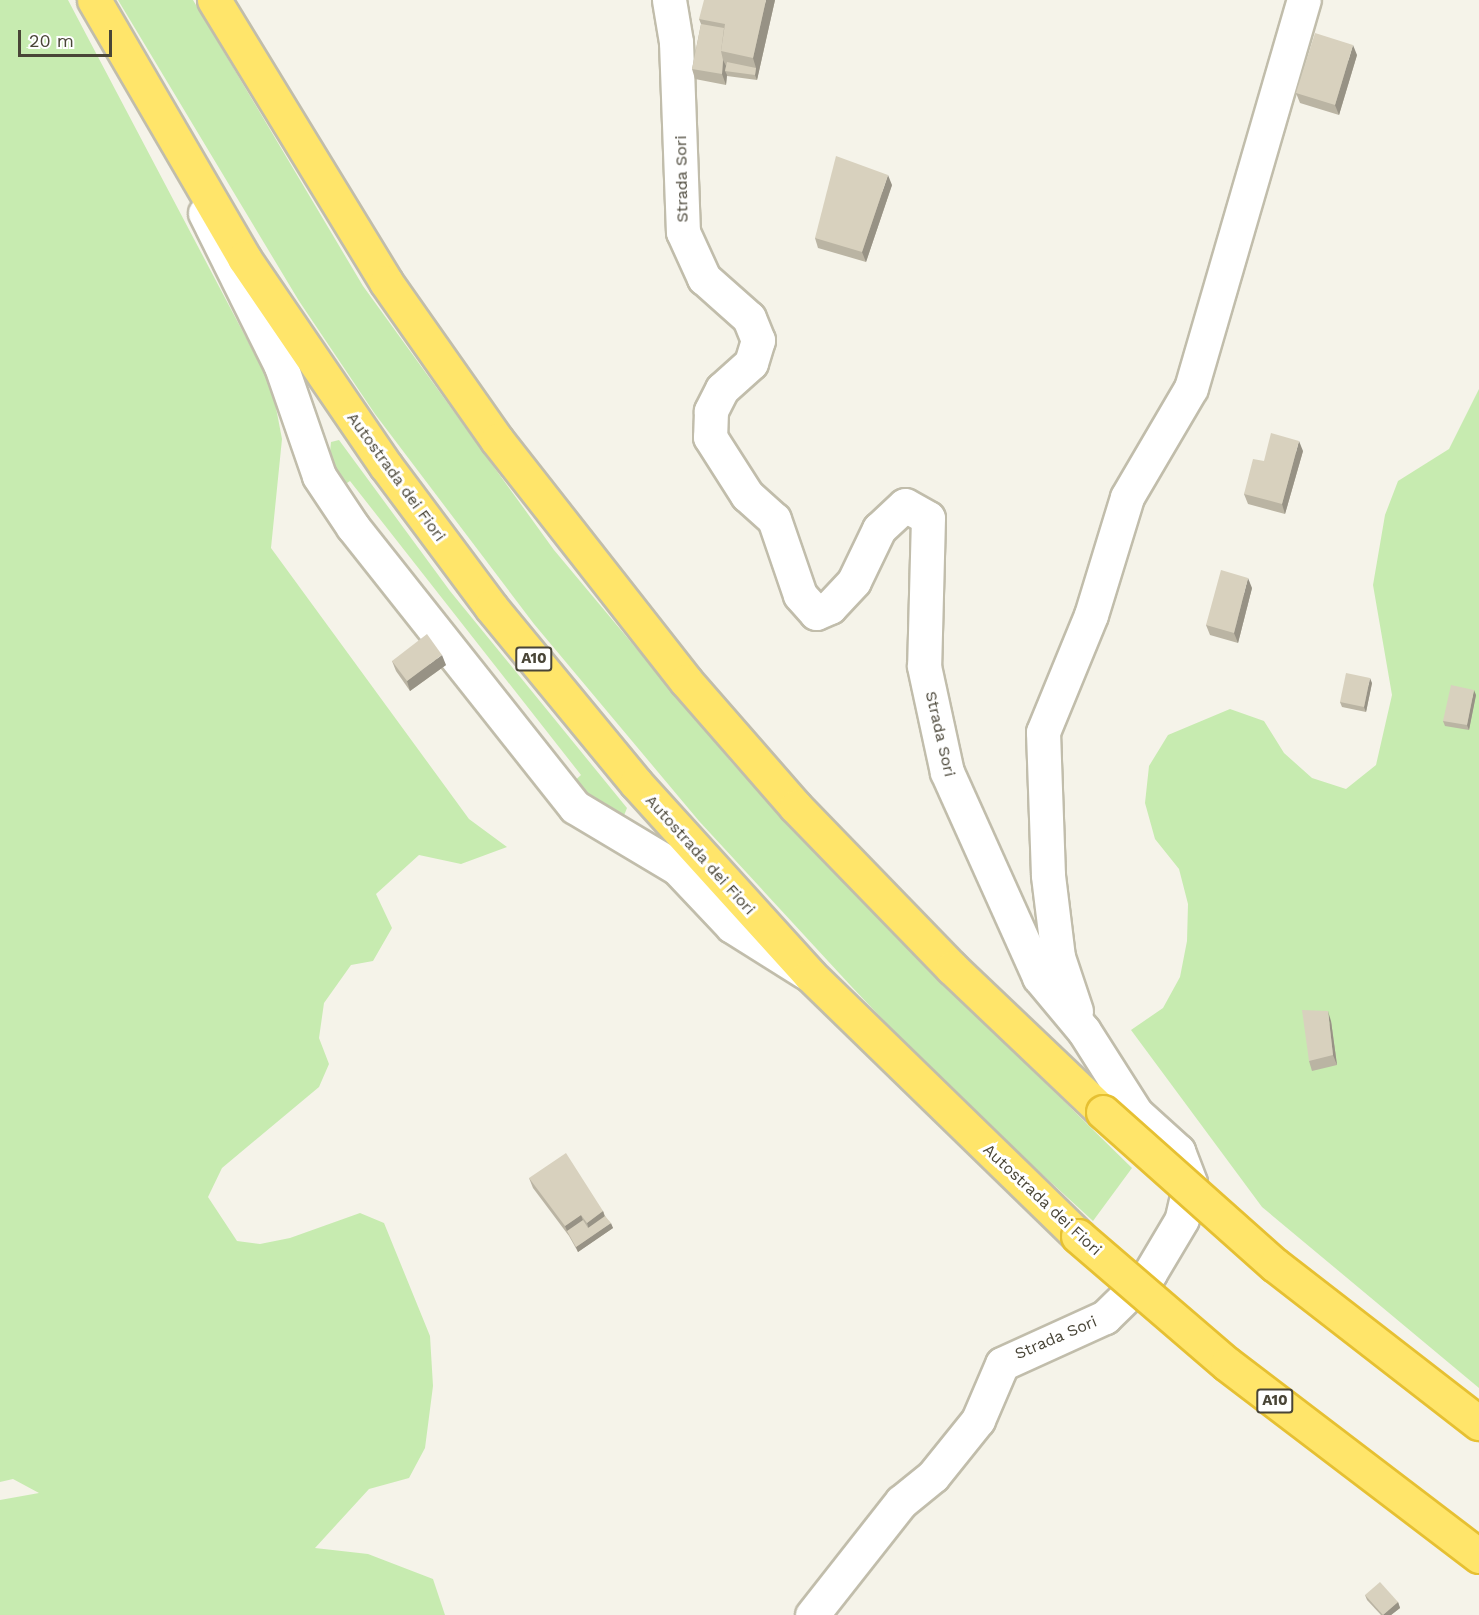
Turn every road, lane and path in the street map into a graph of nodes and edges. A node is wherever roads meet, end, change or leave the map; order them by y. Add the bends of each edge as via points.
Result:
1 (94, 0) edge
2 (214, 0) edge
3 (669, 0) edge
4 (1304, 0) edge
5 (182, 159) junction
6 (810, 975) junction
7 (1084, 1031) junction
8 (1479, 1423) edge
9 (1479, 1556) edge
10 (812, 1615) edge

1 - 5 highway, Autostrada dei Fiori / A10
2 - 8 highway, bridge via 386,282 497,440 642,626 796,807 952,968 1103,1112 1275,1265
3 - 7 street, Strada Sori via 676,42 683,232 704,278 750,318 758,340 751,363 722,389 711,411 710,437 747,495 774,519 800,595 816,613 830,606 854,581 879,529 905,504 928,518 924,666 946,772 1039,977
4 - 7 street via 1191,388 1127,496 1091,615 1043,732 1048,875 1058,957
5 - 6 highway, Autostrada dei Fiori / A10 via 386,466 491,608 636,783
5 - 6 street via 243,298 281,366 319,476 353,527 575,807 677,868 732,926
6 - 9 highway, Autostrada dei Fiori / A10, bridge via 1078,1236 1227,1364
7 - 10 street, Strada Sori via 1136,1113 1178,1151 1190,1183 1182,1219 1150,1273 1105,1317 1002,1364 978,1420 933,1476 901,1502

